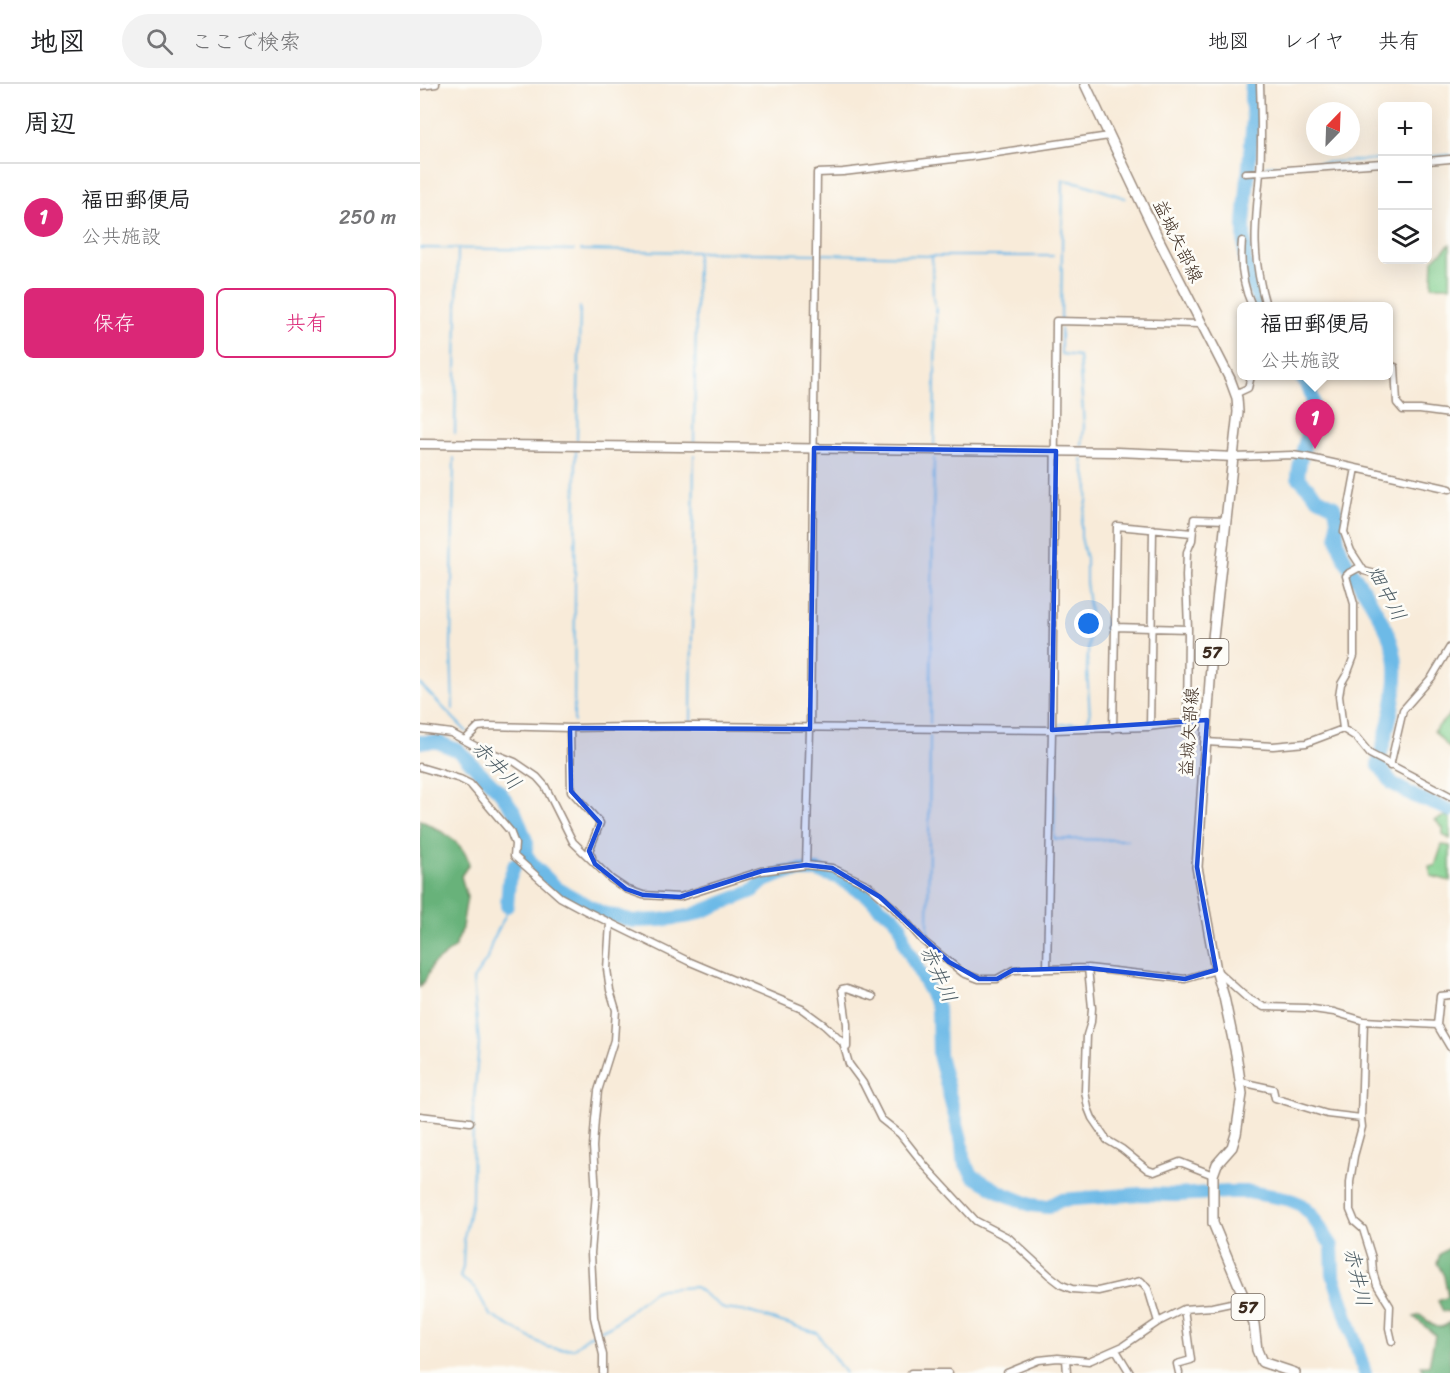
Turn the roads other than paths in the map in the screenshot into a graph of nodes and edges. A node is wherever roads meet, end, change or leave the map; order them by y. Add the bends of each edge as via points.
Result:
1 (436, 84) edge
2 (1085, 84) edge
3 (1260, 84) edge
4 (420, 86) edge
5 (1109, 136) junction
6 (1450, 159) edge
7 (1432, 160) edge
8 (1378, 164) edge
9 (1257, 172) junction
10 (1245, 173) dead end
11 (1242, 241) dead end
12 (1251, 302) edge
13 (1265, 302) edge
14 (1201, 324) junction
15 (1393, 367) edge
16 (1250, 380) edge
17 (1235, 394) junction
18 (1450, 414) edge
19 (420, 444) edge
20 (814, 448) junction
21 (1056, 451) junction
22 (1235, 457) junction
23 (1356, 468) junction
24 (1450, 489) edge
25 (1227, 520) junction
26 (1153, 529) junction
27 (1192, 534) junction
28 (1359, 568) junction
29 (1380, 575) dead end
30 (1114, 627) junction
31 (1152, 628) junction
32 (1188, 629) junction
33 (1450, 647) edge
34 (1207, 720) junction
35 (1187, 723) junction
36 (1150, 727) junction
37 (570, 728) junction
38 (420, 729) edge
39 (810, 729) junction
40 (1113, 729) junction
41 (1343, 729) junction
42 (1052, 730) junction
43 (465, 740) junction
44 (1206, 742) junction
45 (1389, 765) junction
46 (420, 767) edge
47 (1450, 796) edge
48 (595, 864) junction
49 (806, 865) junction
50 (610, 923) junction
51 (1088, 968) junction
52 (1047, 969) junction
53 (1216, 970) junction
54 (1450, 995) edge
55 (873, 998) dead end
56 (1364, 1021) junction
57 (1437, 1025) junction
58 (1450, 1047) edge
59 (847, 1053) junction
60 (1241, 1082) junction
61 (420, 1116) edge
62 (1361, 1118) junction
63 (470, 1122) dead end
64 (1213, 1175) junction
65 (1245, 1300) junction
66 (1184, 1309) junction
67 (1158, 1322) junction
68 (1392, 1341) dead end
69 (1116, 1350) junction
70 (1066, 1359) junction
71 (1029, 1365) junction
72 (603, 1373) edge
73 (911, 1373) edge
74 (949, 1373) edge
75 (1008, 1373) edge
76 (1028, 1373) edge
77 (1067, 1373) edge
78 (1130, 1373) edge
79 (1179, 1373) edge
80 (1294, 1373) edge

1 - 4 street
2 - 5 main road, 益城矢部線 / 57
3 - 9 street
5 - 14 main road, 益城矢部線 / 57
5 - 20 street via 970,157 817,173
6 - 7 street
8 - 9 street
9 - 10 street
9 - 13 street via 1254,245
11 - 12 street via 1241,256
14 - 17 main road, 益城矢部線 / 57
14 - 21 street via 1056,321
15 - 18 street via 1397,403 1402,410
16 - 17 street via 1248,388
17 - 22 main road, 益城矢部線 / 57
19 - 20 street
20 - 21 street
20 - 39 street
21 - 22 street
21 - 42 street
22 - 23 street via 1292,455
22 - 25 main road, 益城矢部線 / 57
23 - 24 street
23 - 28 street via 1344,532
25 - 27 street via 1194,519
25 - 34 main road, 益城矢部線 / 57
26 - 27 street
26 - 30 street via 1117,526
26 - 31 street
27 - 32 street via 1187,552
28 - 29 street
28 - 41 street via 1346,576 1354,604 1354,656 1339,696
30 - 31 street
30 - 40 street
31 - 32 street
31 - 36 street
32 - 35 street
33 - 45 street via 1432,677 1403,710
34 - 35 street
34 - 44 main road, 益城矢部線 / 57
35 - 36 street
36 - 40 street
37 - 39 street
37 - 43 street via 478,728
37 - 48 street via 570,791 600,823 589,851
38 - 43 street via 451,733
39 - 42 street
39 - 49 street
40 - 42 street
41 - 44 street via 1306,742 1273,746
41 - 45 street via 1356,736 1375,758
42 - 52 street
43 - 48 street via 515,762 537,777 573,842
44 - 53 main road, 益城矢部線 / 57 via 1197,867
45 - 47 street
46 - 50 street via 470,784 510,831 514,856 560,897
48 - 49 street via 626,889 643,896 669,898 762,871
49 - 52 street via 832,868 868,885 923,941 971,976 997,979 1013,970
50 - 59 street via 802,1009 843,1043
50 - 72 street via 608,969 616,1010 614,1040 598,1091 591,1253
51 - 52 street
51 - 53 street via 1185,979
51 - 64 street via 1092,1008 1085,1090 1092,1118 1107,1140 1148,1170 1154,1172 1180,1162
53 - 56 street via 1246,998 1264,1006 1334,1012
53 - 60 main road, 益城矢部線 / 57
54 - 57 street via 1440,996
55 - 59 street via 842,989
56 - 57 street
56 - 62 street
57 - 58 street
59 - 67 street via 849,1064 881,1119 900,1134 976,1221 1009,1238 1048,1275 1072,1289 1098,1291 1141,1281 1148,1289
60 - 62 street via 1272,1089 1275,1098 1327,1114
60 - 64 main road, 益城矢部線 / 57 via 1236,1134
61 - 63 street
62 - 68 street via 1350,1182 1350,1209 1363,1229 1377,1285 1390,1306
64 - 65 main road, 益城矢部線 / 57 via 1213,1223
65 - 66 street
65 - 80 main road, 益城矢部線 / 57 via 1262,1362
66 - 67 street
66 - 79 street via 1191,1360 1177,1364
67 - 69 street
69 - 70 street via 1089,1361
69 - 78 street
70 - 71 street via 1039,1360
70 - 77 street
71 - 75 street
71 - 76 street
73 - 74 street

